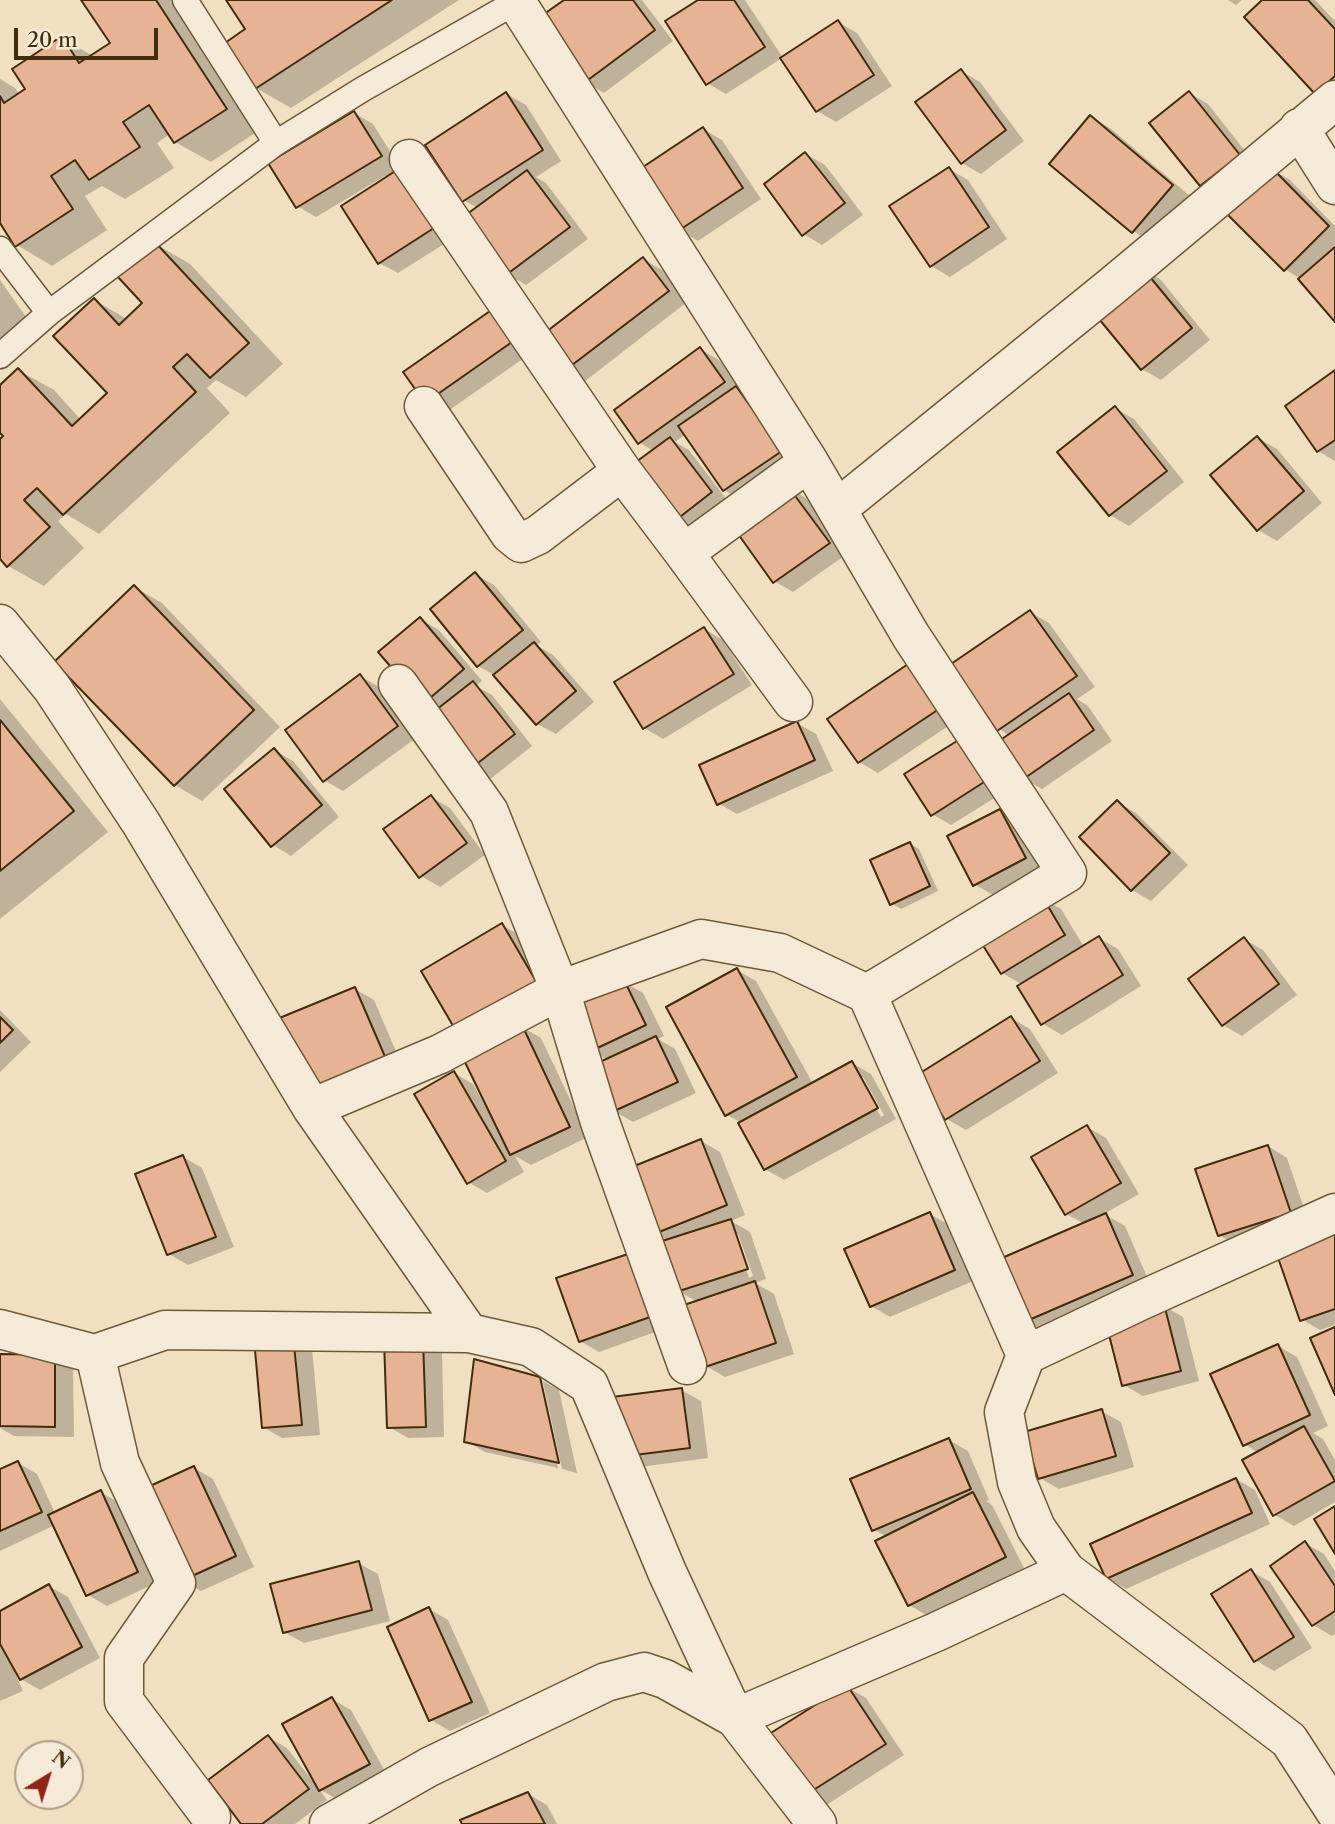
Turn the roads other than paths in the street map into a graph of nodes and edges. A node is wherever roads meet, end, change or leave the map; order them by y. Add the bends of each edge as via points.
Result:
1 (185, 0) edge
2 (517, 1) edge
3 (1335, 100) edge
4 (1299, 128) junction
5 (275, 144) junction
6 (409, 159) dead end
7 (1335, 185) edge
8 (0, 248) edge
9 (49, 313) junction
10 (0, 356) edge
11 (424, 406) dead end
12 (808, 462) junction
13 (622, 471) junction
14 (838, 509) junction
15 (684, 553) junction
16 (0, 624) edge
17 (398, 684) dead end
18 (793, 702) dead end
19 (560, 990) junction
20 (867, 994) junction
21 (312, 1108) junction
22 (1335, 1213) edge
23 (0, 1329) edge
24 (469, 1333) junction
25 (95, 1354) junction
26 (1026, 1355) junction
27 (687, 1365) dead end
28 (1066, 1571) junction
29 (736, 1718) junction
30 (1335, 1811) edge
31 (210, 1822) edge
32 (328, 1824) edge
33 (817, 1824) edge

1 - 5 lane
2 - 5 lane
2 - 12 street
3 - 4 street
4 - 7 street
4 - 14 street
5 - 9 lane
6 - 13 street
8 - 9 lane
9 - 10 lane
11 - 13 street via 510,534 521,543
12 - 14 street
12 - 15 street
13 - 15 street
14 - 20 street via 911,636 1068,873
15 - 18 street
16 - 21 street via 52,688 141,823
17 - 19 street via 489,812
19 - 20 street via 701,939 780,953
19 - 21 street via 440,1054
19 - 27 street via 600,1122
20 - 26 street
21 - 24 street
22 - 26 street
23 - 25 street
24 - 25 street via 165,1330
24 - 29 street via 531,1347 589,1385 667,1572
25 - 31 street via 120,1463 176,1583 124,1658 124,1701
26 - 28 street via 1004,1412 1006,1424 1017,1482 1036,1528
28 - 29 street
28 - 30 street via 1289,1740
29 - 32 street via 644,1672 606,1682 441,1761
29 - 33 street

